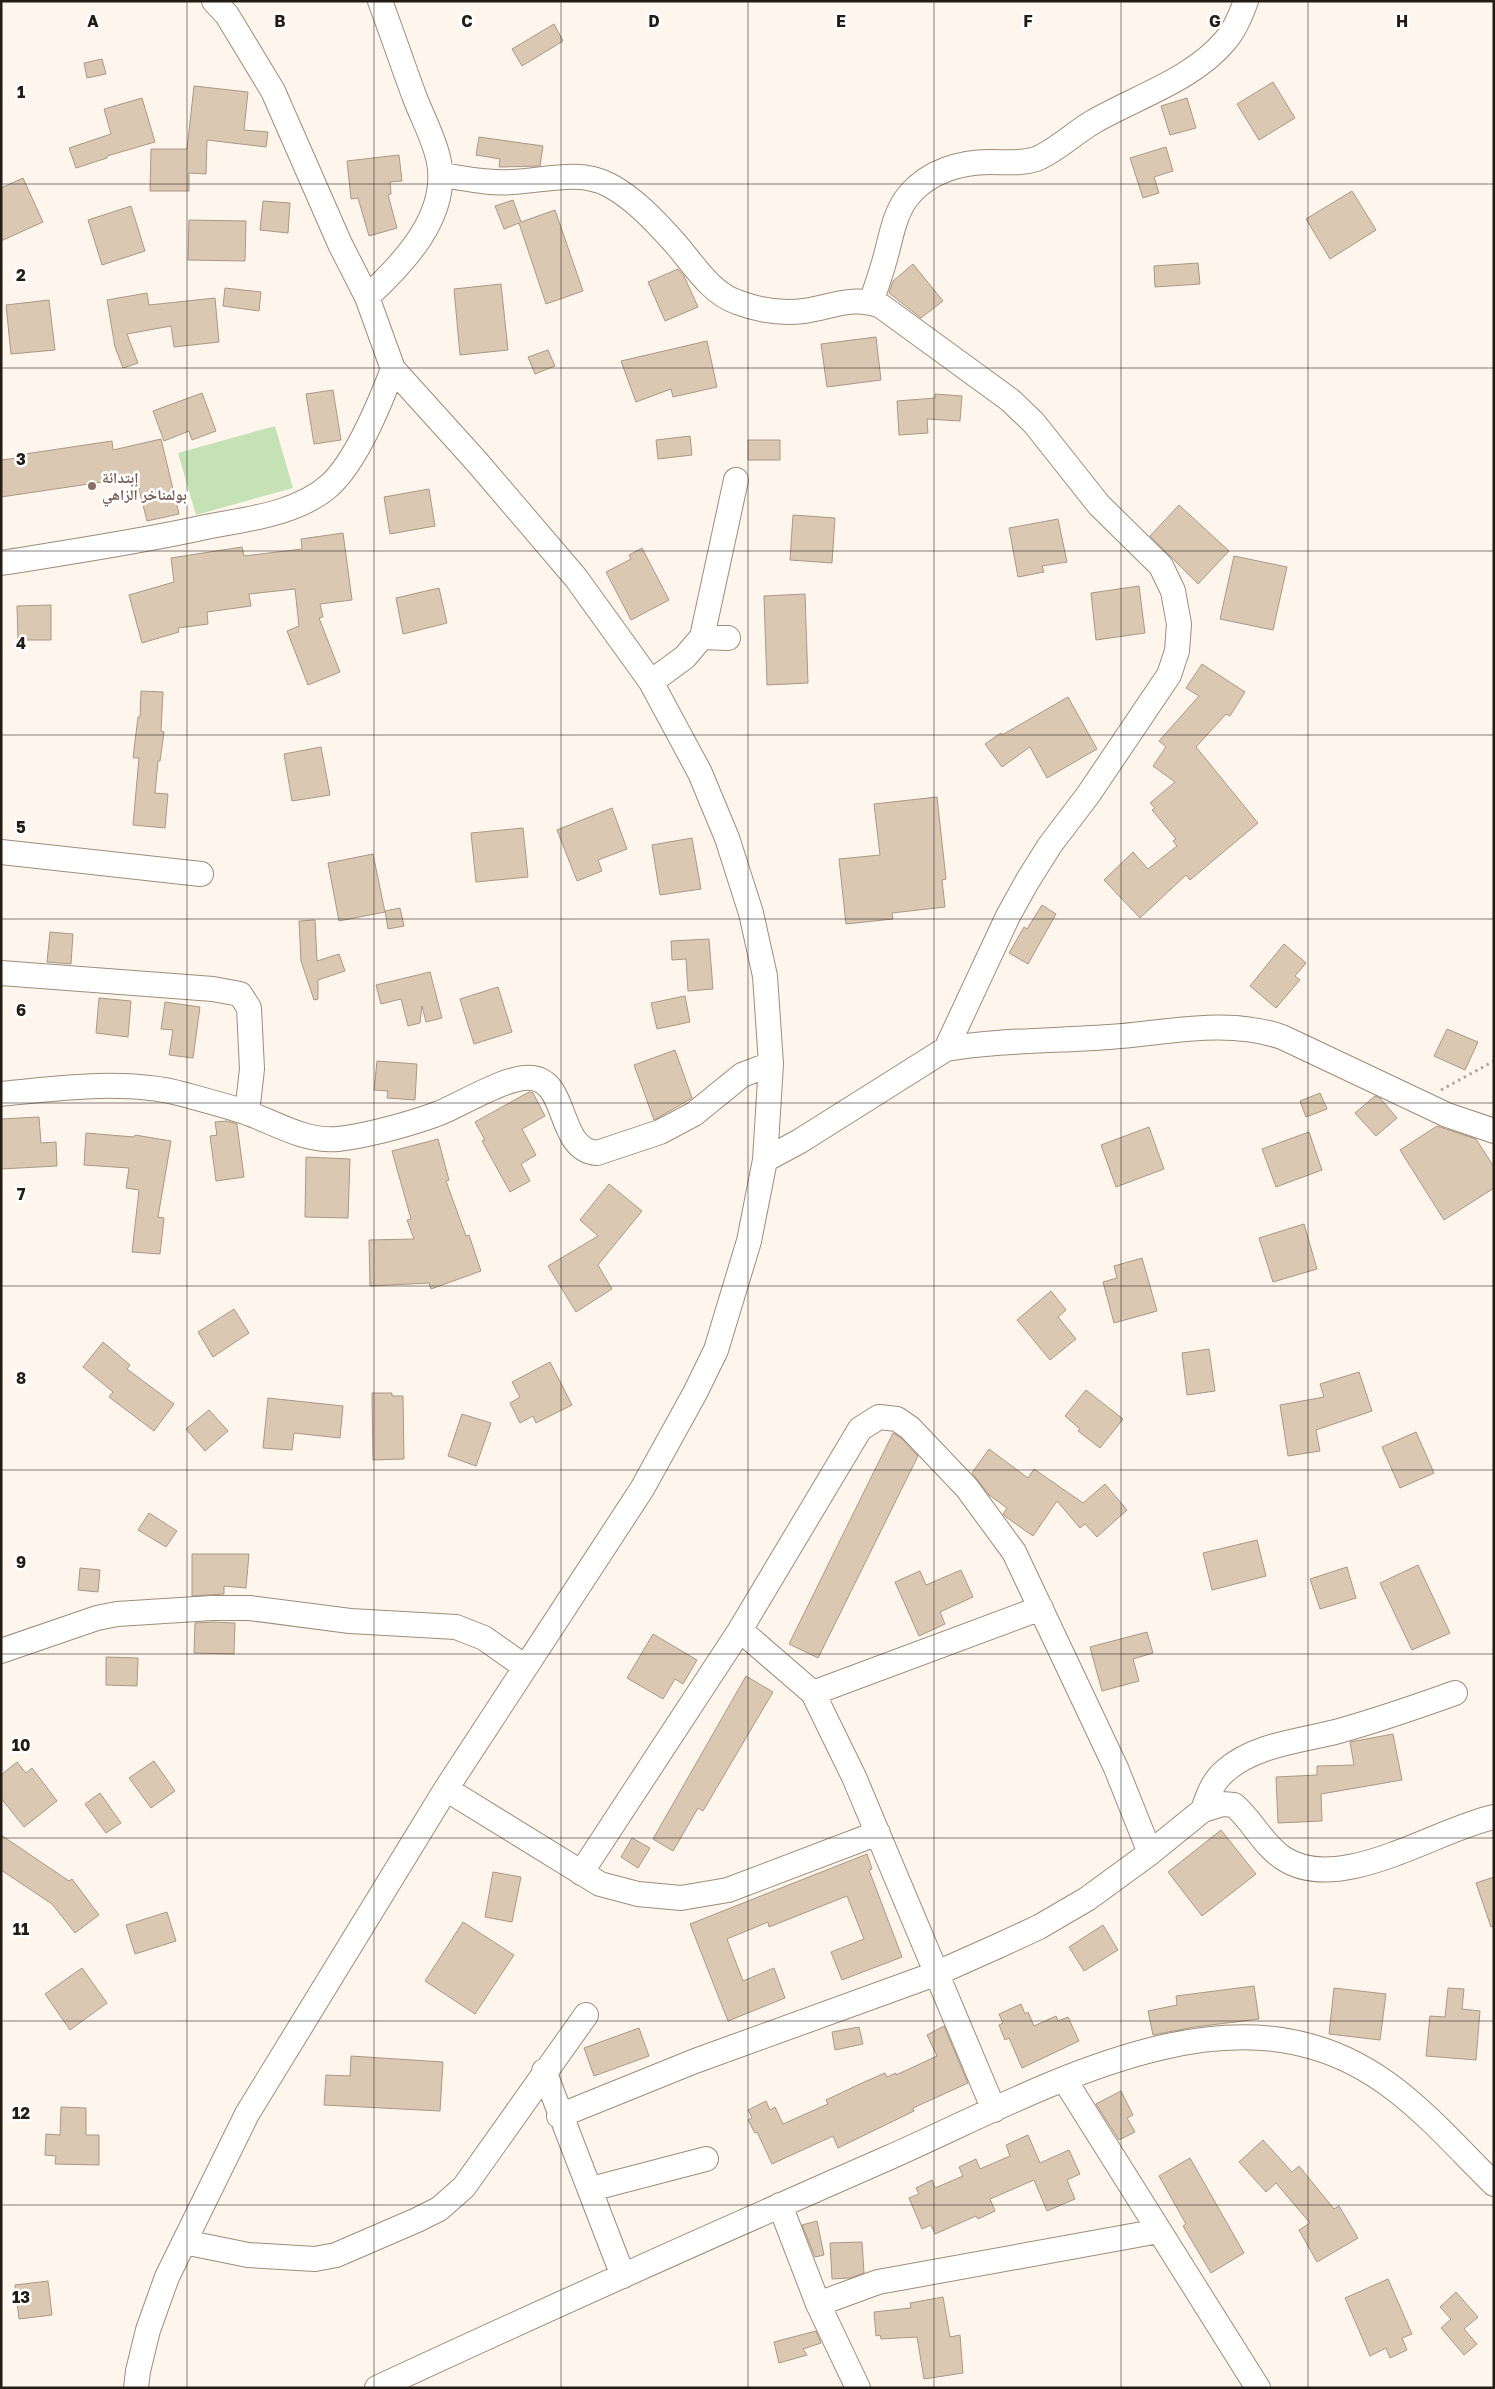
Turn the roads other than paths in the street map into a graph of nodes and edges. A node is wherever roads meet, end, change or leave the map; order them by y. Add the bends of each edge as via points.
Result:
1 (214, 1) edge
2 (380, 1) edge
3 (1246, 1) edge
4 (441, 175) junction
5 (367, 297) junction
6 (871, 302) junction
7 (393, 369) junction
8 (736, 480) dead end
9 (1, 563) edge
10 (702, 637) junction
11 (728, 638) dead end
12 (651, 682) junction
13 (1, 852) edge
14 (200, 874) dead end
15 (1, 973) edge
16 (946, 1049) junction
17 (771, 1064) junction
18 (1, 1094) edge
19 (247, 1113) junction
20 (1494, 1131) edge
21 (765, 1160) junction
22 (1040, 1608) junction
23 (740, 1630) junction
24 (1, 1651) edge
25 (525, 1667) junction
26 (813, 1693) junction
27 (1455, 1693) dead end
28 (446, 1789) junction
29 (1203, 1810) junction
30 (1494, 1817) edge
31 (878, 1833) junction
32 (1150, 1852) junction
33 (581, 1873) junction
34 (935, 1974) junction
35 (586, 2015) dead end
36 (544, 2072) junction
37 (1064, 2079) junction
38 (994, 2110) junction
39 (559, 2116) junction
40 (706, 2159) dead end
41 (1494, 2184) edge
42 (591, 2189) junction
43 (780, 2204) junction
44 (1159, 2232) junction
45 (184, 2242) junction
46 (623, 2276) junction
47 (818, 2304) junction
48 (387, 2386) edge
49 (136, 2388) edge
50 (858, 2388) edge
51 (1258, 2388) edge

1 - 5 street via 227,15 273,91 340,244
2 - 4 street via 431,136
3 - 6 street via 1226,40 1211,56 1086,126 1043,155 1023,162 952,166 921,185 909,195 894,224
4 - 5 street via 435,207 413,247 392,274
4 - 6 street via 511,182 559,177 591,179 608,184 628,197 674,241 715,288 734,301 773,312 802,311 857,300
5 - 7 street
6 - 16 street via 979,376 1034,423 1099,505 1161,566 1173,592 1179,624 1178,651 1169,675 1028,880
7 - 9 street via 381,399 341,473 329,486 304,501 270,514 190,531
7 - 12 street via 576,578
8 - 10 street
10 - 11 street
10 - 12 street via 685,657
12 - 17 street via 700,773 728,838 751,913 765,976
13 - 14 street
15 - 19 street via 213,989 240,994 249,1008 250,1017 252,1068
16 - 20 street via 1197,1029 1264,1031 1419,1102
16 - 21 street
17 - 19 street via 742,1075 694,1114 660,1132 597,1153 588,1152 575,1142 548,1087 534,1078 513,1081 438,1113 354,1137 319,1139
17 - 21 street
18 - 19 street via 122,1086 155,1088
21 - 25 street via 749,1241 712,1359 642,1489
22 - 23 street via 1014,1552 967,1488 910,1428 897,1419 880,1417 860,1429
22 - 26 street
22 - 32 street via 1116,1768
23 - 26 street
23 - 33 street
24 - 25 street via 116,1614 250,1608 350,1621 456,1627 484,1638
25 - 28 street
26 - 31 street
27 - 29 street via 1377,1720 1253,1754 1217,1779
28 - 33 street
28 - 45 street via 247,2114
29 - 30 street via 1222,1804 1234,1805 1283,1858 1311,1869 1377,1860
29 - 32 street
31 - 33 street via 782,1871 702,1896 681,1898 638,1894 600,1884
31 - 34 street
32 - 34 street via 1087,1899 1039,1927
34 - 38 street via 967,2041
34 - 39 street via 695,2061
35 - 36 street
36 - 39 street
36 - 45 street via 464,2187 439,2210 336,2255 315,2259 248,2255
37 - 38 street
37 - 41 street via 1196,2040 1248,2037 1311,2046 1344,2058 1383,2079
37 - 44 street
38 - 43 street
39 - 42 street
40 - 42 street
42 - 46 street
43 - 46 street
43 - 47 street
44 - 47 street via 878,2282
44 - 51 street
45 - 49 street via 148,2330
46 - 48 street
47 - 50 street

